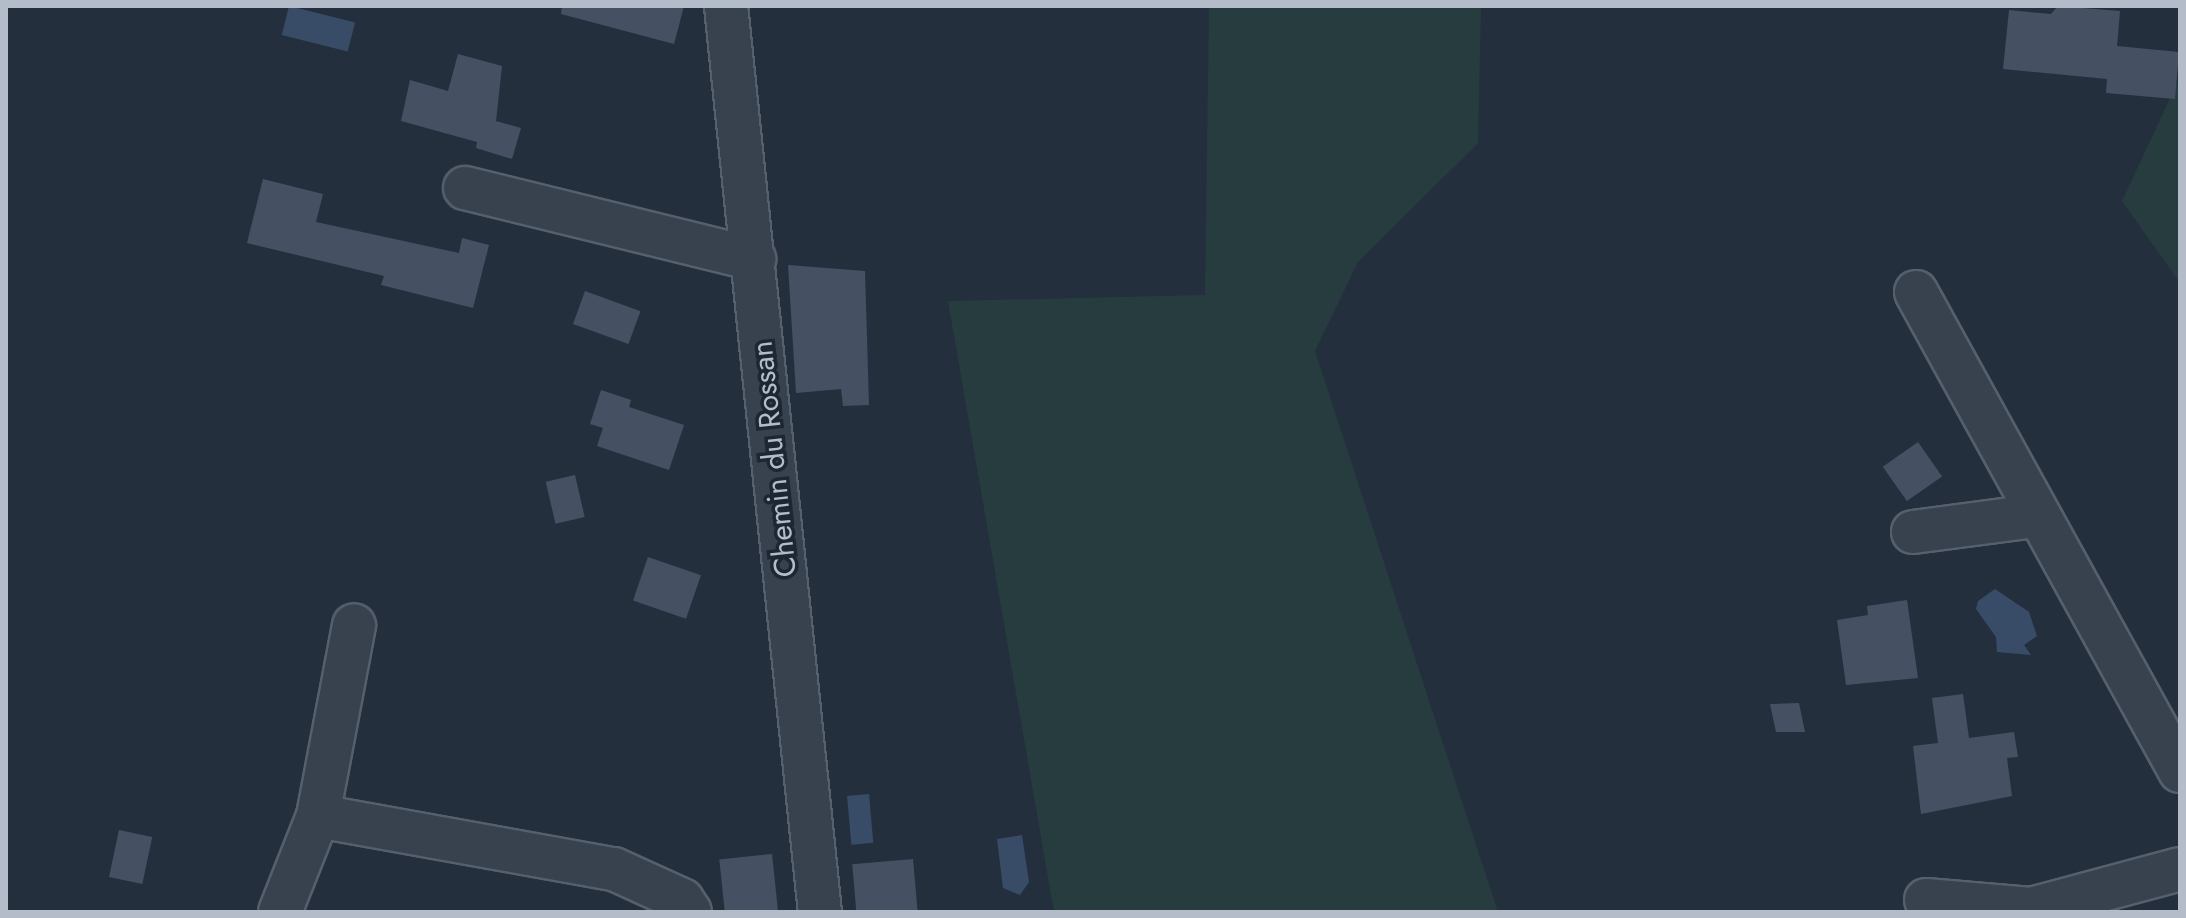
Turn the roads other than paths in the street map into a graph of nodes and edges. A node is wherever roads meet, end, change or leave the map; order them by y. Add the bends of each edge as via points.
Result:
1 (726, 6) edge
2 (465, 188) dead end
3 (754, 259) junction
4 (1916, 292) dead end
5 (2035, 516) junction
6 (1913, 532) dead end
7 (354, 625) dead end
8 (2180, 771) edge
9 (318, 816) junction
10 (2180, 869) edge
11 (1926, 900) dead end
12 (280, 912) edge
13 (690, 912) edge
14 (820, 912) edge

1 - 3 street, Chemin du Rossan
2 - 3 street
3 - 14 street, Chemin du Rossan
4 - 5 street
5 - 6 street
5 - 8 street
7 - 9 street
9 - 12 street
9 - 13 street via 614,869 682,900
10 - 11 street via 2031,909

